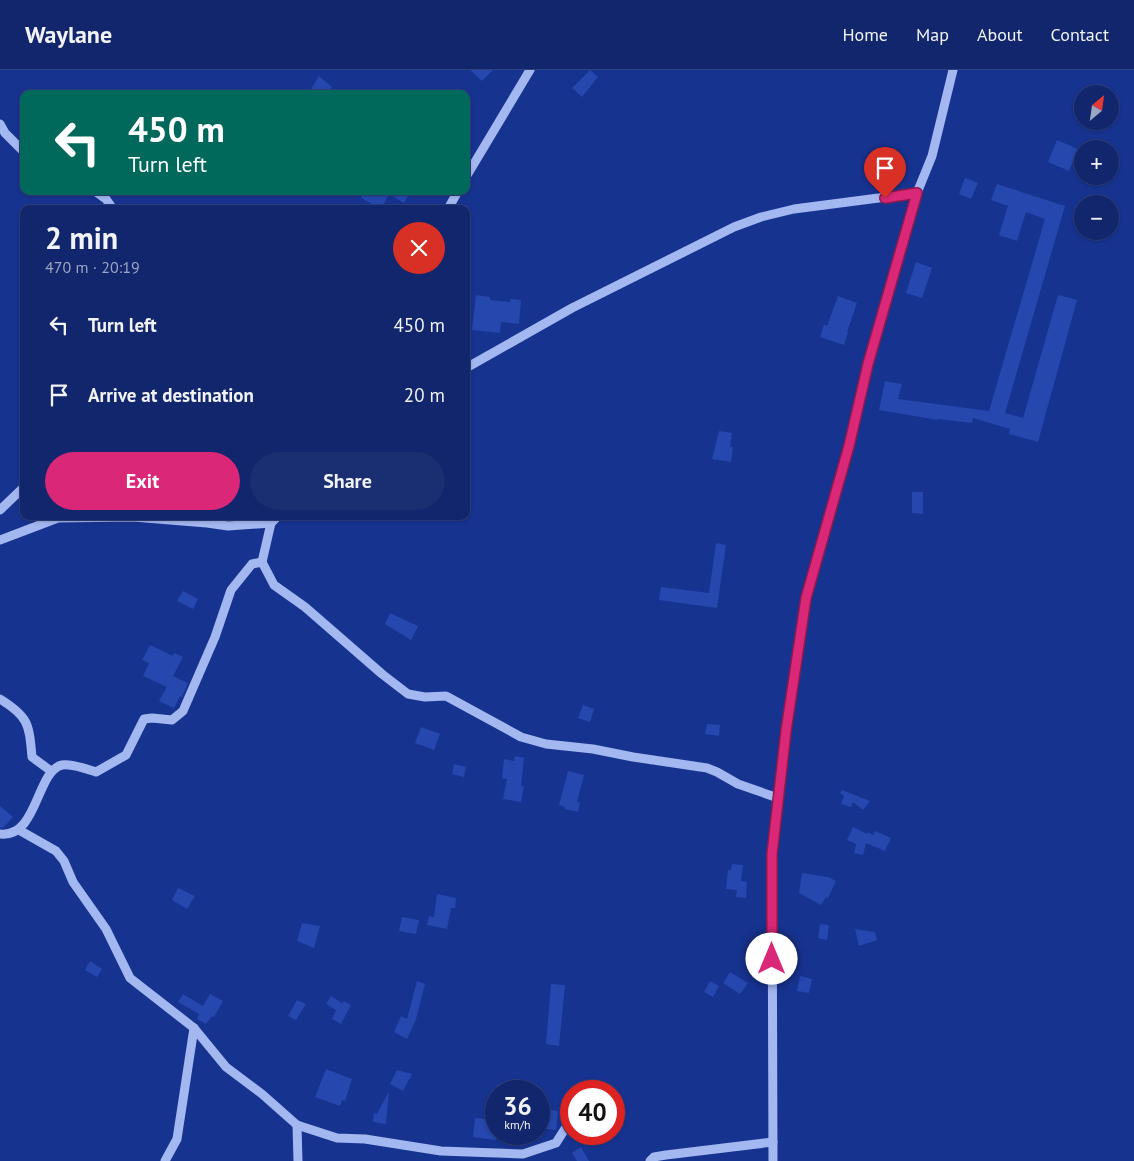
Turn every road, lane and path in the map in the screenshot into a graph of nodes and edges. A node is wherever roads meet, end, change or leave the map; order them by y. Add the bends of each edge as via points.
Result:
1 (530, 70) edge
2 (953, 70) edge
3 (0, 124) edge
4 (20, 148) edge
5 (470, 169) edge
6 (917, 193) junction
7 (100, 195) edge
8 (110, 205) edge
9 (470, 366) edge
10 (20, 490) edge
11 (0, 510) edge
12 (53, 520) edge
13 (170, 520) edge
14 (267, 520) edge
15 (274, 520) edge
16 (0, 540) edge
17 (262, 562) junction
18 (0, 699) edge
19 (51, 771) junction
20 (778, 798) junction
21 (20, 830) junction
22 (0, 834) edge
23 (194, 1028) junction
24 (296, 1125) junction
25 (560, 1137) edge
26 (773, 1142) junction
27 (165, 1161) edge
28 (298, 1161) edge
29 (650, 1161) edge
30 (773, 1161) edge

1 - 5 street
2 - 6 street via 932,156
3 - 4 street
6 - 9 street via 794,209 734,227 572,308
6 - 20 street via 806,598
7 - 8 street
10 - 11 street
12 - 16 street
13 - 14 street via 228,526
15 - 17 street
17 - 19 street via 252,564 231,590 183,711 172,720 144,719 126,755 96,772 62,765
17 - 20 street via 274,585 408,694 425,698 446,696 529,740 707,768 738,784
18 - 19 street via 25,719 32,757
19 - 21 street
20 - 26 street via 772,854
21 - 22 street
21 - 23 street via 56,851 64,861 73,882 106,930 130,978
23 - 24 street via 226,1066
23 - 27 street via 178,1139
24 - 25 street via 337,1138 365,1139 441,1152 524,1154 556,1143
24 - 28 street
26 - 29 street via 666,1155
26 - 30 street

